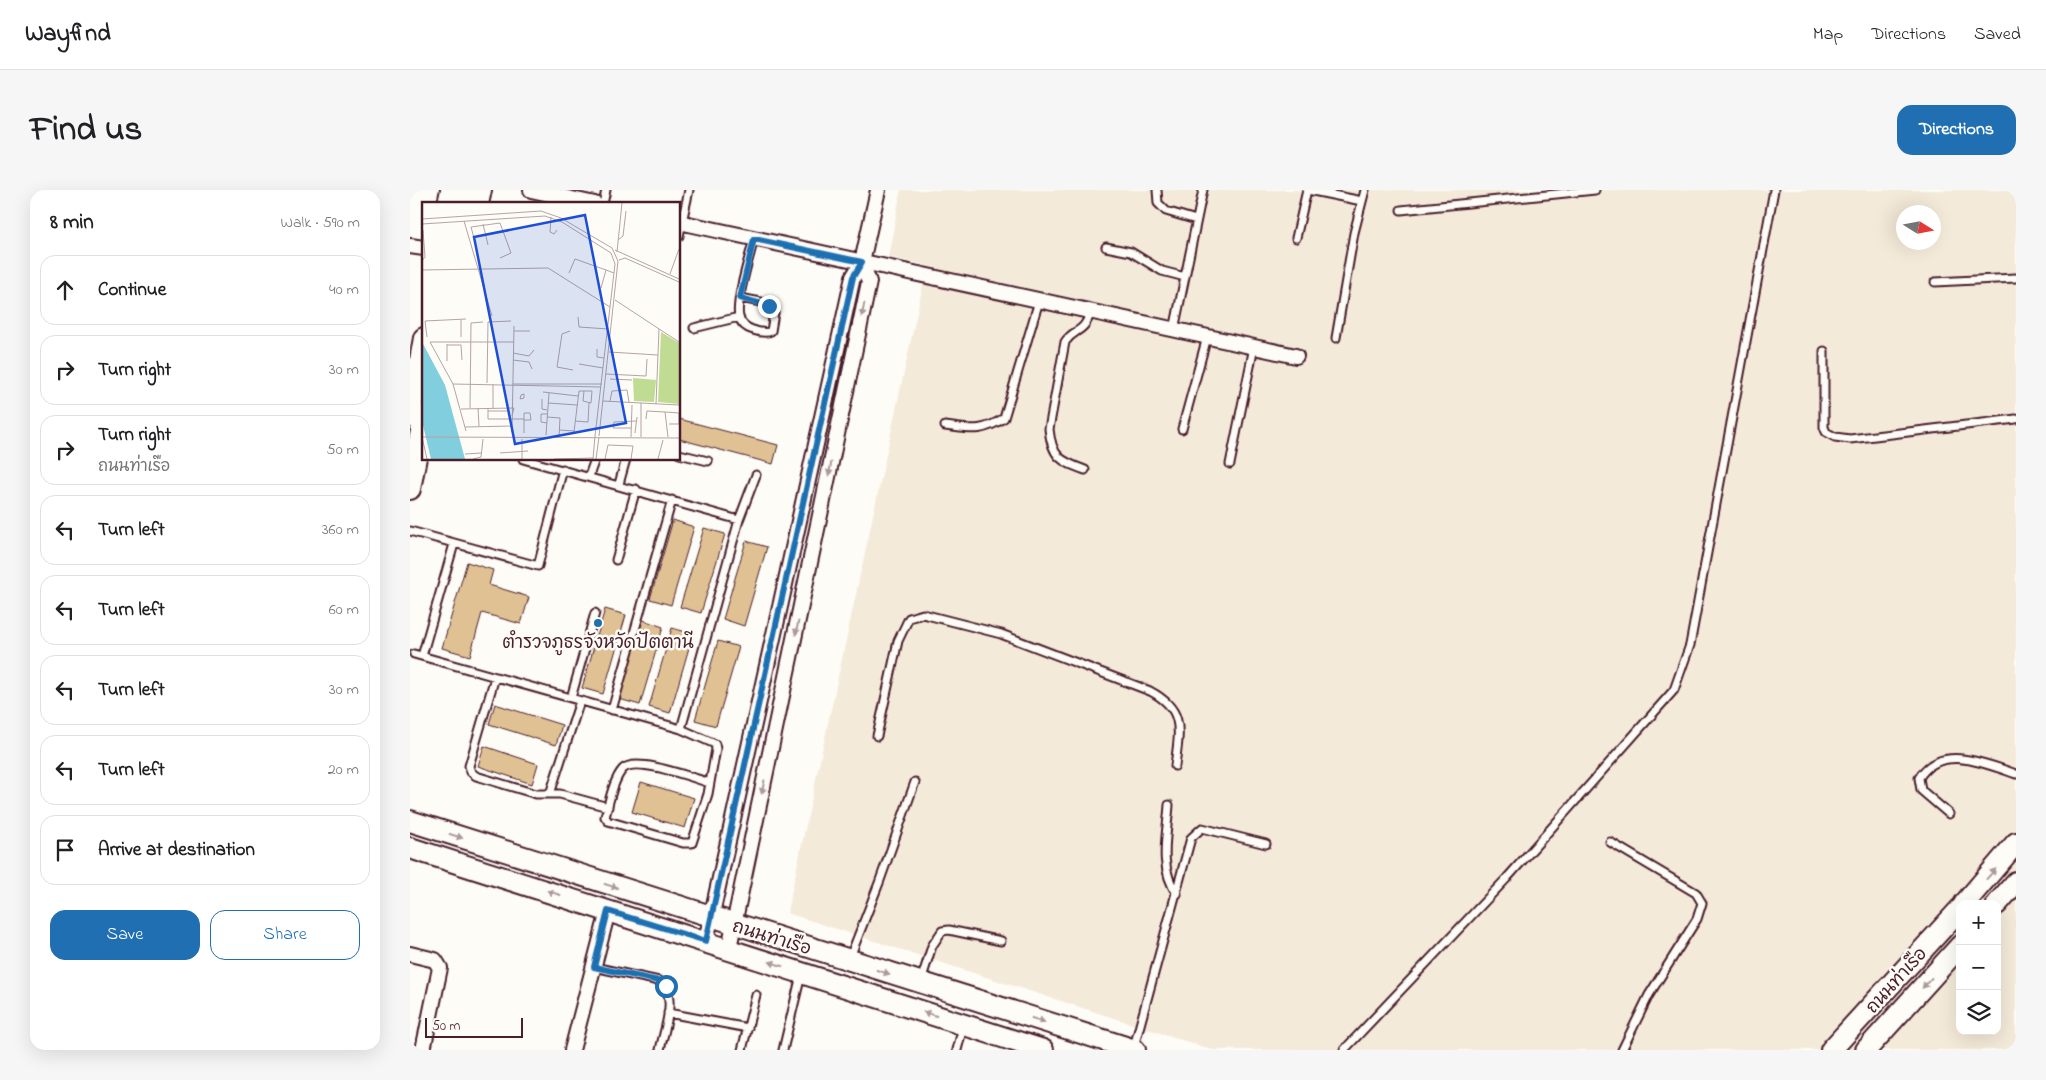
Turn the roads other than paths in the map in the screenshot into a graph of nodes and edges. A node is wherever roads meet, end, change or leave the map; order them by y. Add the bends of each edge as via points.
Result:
1 (531, 190) edge
2 (689, 190) edge
3 (878, 190) edge
4 (1157, 190) edge
5 (1203, 190) edge
6 (1307, 190) edge
7 (1365, 190) edge
8 (1595, 190) edge
9 (1774, 190) edge
10 (548, 192) edge
11 (1362, 201) junction
12 (587, 202) edge
13 (1401, 210) dead end
14 (1196, 220) junction
15 (680, 227) edge
16 (1296, 238) dead end
17 (754, 239) junction
18 (1106, 247) dead end
19 (862, 262) junction
20 (1185, 276) junction
21 (2016, 278) edge
22 (1934, 282) dead end
23 (740, 298) junction
24 (1039, 301) junction
25 (1091, 312) junction
26 (739, 317) junction
27 (694, 328) dead end
28 (1174, 330) junction
29 (1206, 337) junction
30 (1336, 338) dead end
31 (1254, 347) junction
32 (422, 349) edge
33 (1824, 351) dead end
34 (1296, 356) dead end
35 (410, 417) edge
36 (2016, 420) edge
37 (422, 426) edge
38 (945, 426) dead end
39 (1182, 429) dead end
40 (680, 454) edge
41 (425, 460) edge
42 (527, 460) edge
43 (595, 460) edge
44 (626, 460) edge
45 (708, 461) dead end
46 (1230, 464) dead end
47 (563, 469) junction
48 (1085, 470) dead end
49 (756, 475) dead end
50 (589, 476) junction
51 (619, 484) junction
52 (410, 489) edge
53 (636, 489) junction
54 (672, 500) junction
55 (410, 506) edge
56 (739, 520) junction
57 (410, 531) edge
58 (454, 544) junction
59 (616, 560) dead end
60 (595, 613) dead end
61 (414, 654) dead end
62 (422, 656) junction
63 (495, 677) junction
64 (571, 698) junction
65 (580, 701) junction
66 (612, 710) junction
67 (681, 729) junction
68 (877, 736) dead end
69 (1175, 766) dead end
70 (2016, 774) edge
71 (915, 782) dead end
72 (710, 783) junction
73 (550, 794) junction
74 (1169, 805) dead end
75 (608, 807) junction
76 (1949, 814) dead end
77 (410, 821) edge
78 (1610, 842) dead end
79 (2016, 843) edge
80 (1266, 844) dead end
81 (410, 848) edge
82 (2016, 882) edge
83 (1177, 894) junction
84 (1967, 900) edge
85 (2000, 900) edge
86 (608, 911) junction
87 (1956, 912) edge
88 (712, 918) junction
89 (734, 925) junction
90 (706, 941) junction
91 (1001, 941) dead end
92 (729, 948) junction
93 (1956, 950) edge
94 (410, 954) edge
95 (848, 961) junction
96 (594, 967) junction
97 (802, 972) junction
98 (920, 983) junction
99 (756, 995) dead end
100 (668, 1013) junction
101 (964, 1024) junction
102 (748, 1028) junction
103 (423, 1050) edge
104 (572, 1050) edge
105 (660, 1050) edge
106 (742, 1050) edge
107 (783, 1050) edge
108 (957, 1050) edge
109 (1043, 1050) edge
110 (1134, 1050) edge
111 (1344, 1050) edge
112 (1622, 1050) edge
113 (1832, 1050) edge
114 (1866, 1050) edge

1 - 10 street
2 - 15 lane
3 - 19 street
4 - 14 lane via 1158,203 1166,211
5 - 14 lane
6 - 11 lane
6 - 16 lane
7 - 11 lane
8 - 13 lane
9 - 111 lane via 1690,645 1674,690 1506,878
10 - 12 street
11 - 30 lane
14 - 20 lane
15 - 17 street
17 - 19 street
17 - 23 lane
18 - 20 lane via 1131,252 1162,271
19 - 24 street
19 - 88 street via 853,277
19 -> 89 street via 869,282
20 - 28 lane
21 - 22 lane
23 - 26 lane
23 - 26 lane via 769,306 775,319 772,331 766,333 747,328
24 - 25 street
24 - 38 lane via 1004,418 980,430
25 - 28 street
25 - 48 lane via 1084,327 1065,342 1049,429 1055,454
26 - 27 lane
28 - 29 street
29 - 31 street
29 - 39 lane
31 - 34 street
31 - 46 lane
32 - 35 street
33 - 36 lane via 1824,427 1835,437 1850,439
37 - 52 street
40 - 45 lane
41 - 55 street
42 - 47 lane
43 - 50 lane
44 - 51 lane
47 - 50 lane
47 - 58 lane via 539,566
49 - 56 lane
50 - 51 lane
51 - 53 lane
53 - 54 lane
53 - 59 lane
54 - 56 lane
54 - 66 lane
56 - 67 lane
57 - 58 lane
58 - 62 lane
60 - 64 lane
61 - 62 lane
62 - 63 lane
63 - 64 lane
63 - 73 lane via 469,766 471,772 536,794
64 - 65 lane
65 - 66 lane
65 - 73 lane
66 - 67 lane
67 - 72 lane via 715,744
68 - 69 lane via 898,641 909,618 923,614 1001,634 1165,699 1179,726
70 - 76 lane via 1960,758 1940,761 1919,778 1921,790
71 - 95 lane via 880,883
72 - 75 lane via 654,767 631,765 619,775
72 - 75 lane via 692,843 608,821 605,817
73 - 75 lane via 576,797
74 - 83 lane via 1164,862 1166,874
77 -> 88 street, ถนนท่าเรือ
78 - 112 lane via 1691,889 1702,903 1697,919 1649,995
84 -> 79 street
80 - 83 lane via 1202,828 1198,830 1192,838
86 -> 81 street, ถนนท่าเรือ
82 - 85 street
83 - 110 lane
86 - 90 street, ถนนท่าเรือ
86 - 96 street
87 - 113 street, ถนนท่าเรือ
88 - 89 street, ถนนท่าเรือ
88 - 90 street
89 - 92 street
89 - 95 street, ถนนท่าเรือ
90 - 92 street, ถนนท่าเรือ
91 - 98 lane via 942,931 932,946
97 -> 92 street, ถนนท่าเรือ
93 -> 114 street, ถนนท่าเรือ
94 - 103 street via 435,960 440,968
95 -> 98 street, ถนนท่าเรือ
96 - 100 lane via 659,981 668,991
96 - 104 street
101 -> 97 street, ถนนท่าเรือ
97 - 107 lane
98 -> 110 street, ถนนท่าเรือ
99 - 102 lane
100 - 102 lane
100 - 105 lane
101 - 108 lane
101 - 109 street, ถนนท่าเรือ
102 - 106 lane

